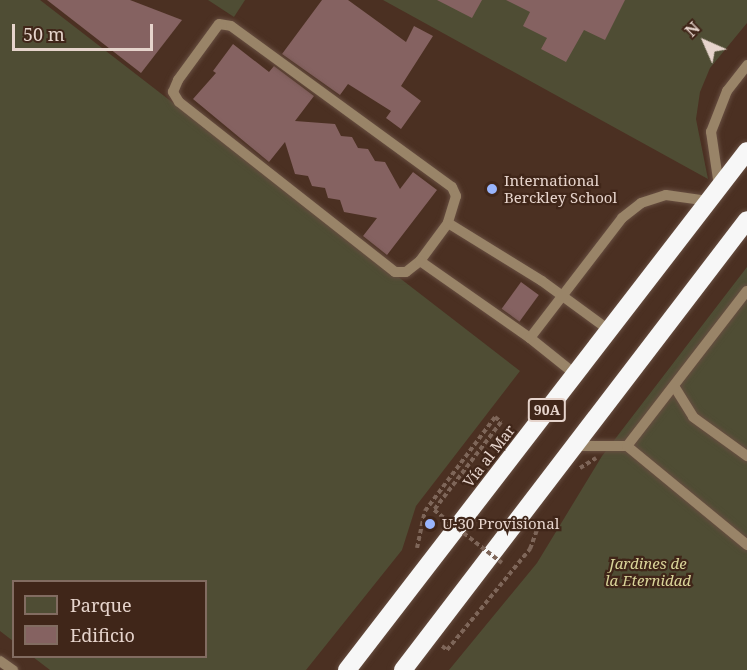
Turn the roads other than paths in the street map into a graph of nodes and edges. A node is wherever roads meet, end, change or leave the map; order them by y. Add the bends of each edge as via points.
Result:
1 (747, 65) edge
2 (747, 151) edge
3 (713, 194) junction
4 (747, 220) edge
5 (448, 223) junction
6 (420, 261) junction
7 (747, 291) edge
8 (562, 297) junction
9 (609, 330) junction
10 (531, 338) junction
11 (575, 374) junction
12 (674, 386) junction
13 (575, 446) junction
14 (627, 446) junction
15 (747, 456) edge
16 (747, 545) edge
17 (0, 661) edge
18 (13, 670) edge
19 (347, 670) edge
20 (403, 670) edge

1 - 3 lane via 727,91 711,132
2 - 3 highway, Vía al Mar / 90A
3 - 8 lane via 666,195 641,203 622,218
3 - 9 highway, Vía al Mar / 90A
4 - 13 highway, 90A
5 - 6 lane
5 - 6 lane via 456,196 452,188 231,26 219,24 210,32 178,80 173,92 178,102 395,272 406,272
5 - 8 lane
6 - 10 lane
7 - 12 lane
8 - 9 lane
8 - 10 lane
9 - 11 highway, Vía al Mar / 90A
10 - 11 lane
11 - 19 highway, Vía al Mar / 90A
12 - 14 lane
12 - 15 lane via 693,417
13 - 14 lane
13 - 20 highway, 90A
14 - 16 lane
17 - 18 lane

